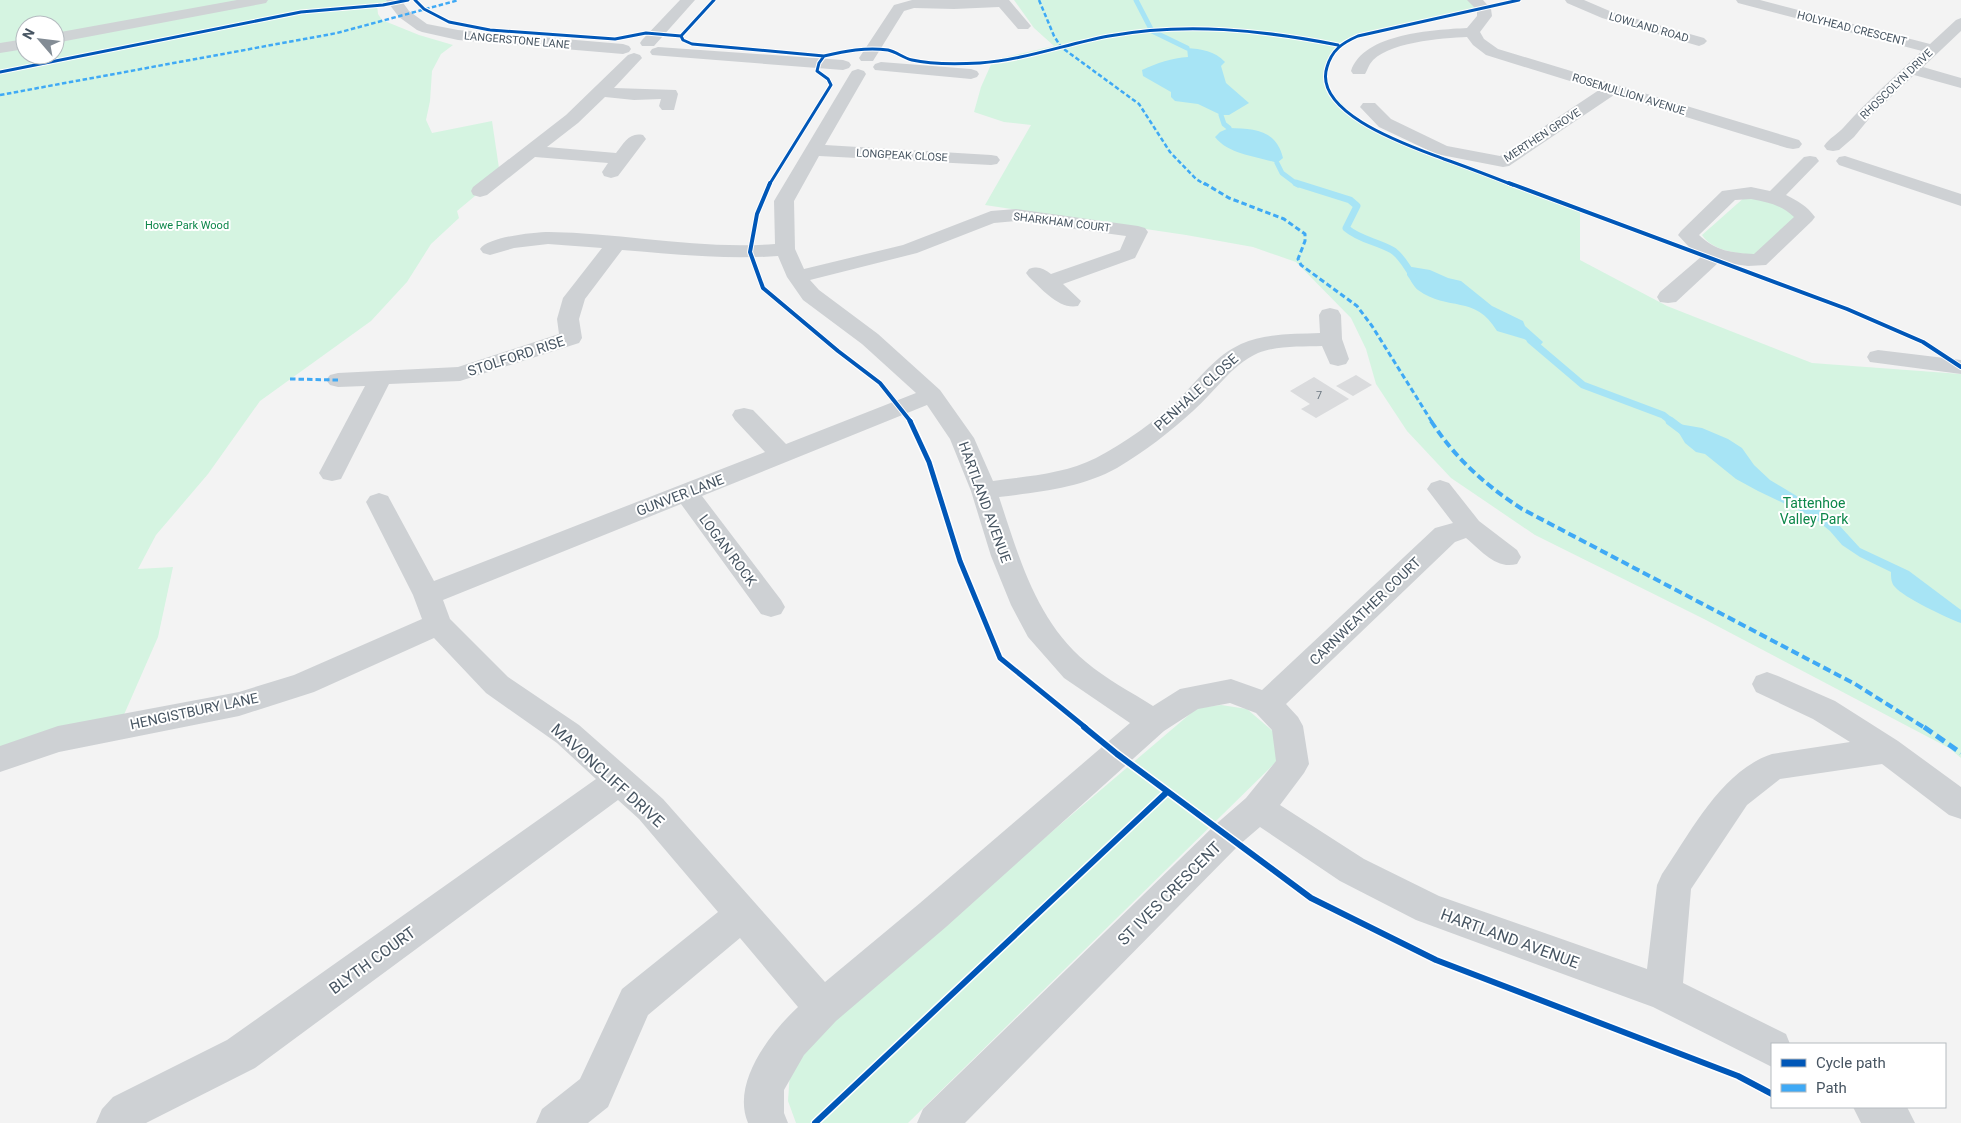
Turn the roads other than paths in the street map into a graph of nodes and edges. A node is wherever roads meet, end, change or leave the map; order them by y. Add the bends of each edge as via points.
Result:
1 (261, 0) edge
2 (393, 0) edge
3 (688, 0) edge
4 (1474, 0) edge
5 (1572, 0) edge
6 (1001, 1) edge
7 (1750, 1) edge
8 (1961, 23) edge
9 (1023, 26) dead end
10 (1472, 32) junction
11 (1714, 32) dead end
12 (65, 36) edge
13 (1699, 41) junction
14 (15, 46) edge
15 (0, 48) edge
16 (653, 48) junction
17 (1380, 49) junction
18 (1932, 49) junction
19 (1682, 52) dead end
20 (629, 54) junction
21 (1397, 55) dead end
22 (862, 66) junction
23 (1911, 69) junction
24 (1359, 71) dead end
25 (972, 74) dead end
26 (1961, 83) edge
27 (1611, 89) junction
28 (601, 92) junction
29 (674, 97) dead end
30 (1369, 107) dead end
31 (1404, 120) dead end
32 (1384, 123) junction
33 (637, 139) dead end
34 (814, 150) junction
35 (530, 151) junction
36 (1821, 153) junction
37 (991, 160) dead end
38 (480, 191) dead end
39 (1774, 197) junction
40 (1961, 200) edge
41 (617, 243) junction
42 (490, 249) dead end
43 (785, 249) junction
44 (1714, 256) junction
45 (797, 277) junction
46 (1668, 297) dead end
47 (1070, 301) dead end
48 (1330, 315) dead end
49 (1878, 357) dead end
50 (1961, 367) edge
51 (381, 378) junction
52 (338, 380) dead end
53 (932, 396) junction
54 (744, 415) dead end
55 (781, 454) junction
56 (332, 473) dead end
57 (1440, 489) dead end
58 (984, 491) junction
59 (686, 493) junction
60 (379, 502) dead end
61 (1470, 527) junction
62 (1508, 557) dead end
63 (427, 595) junction
64 (771, 607) dead end
65 (438, 624) junction
66 (1767, 684) dead end
67 (1267, 704) junction
68 (1153, 722) junction
69 (1887, 750) junction
70 (0, 759) edge
71 (619, 781) junction
72 (1961, 805) edge
73 (1258, 808) junction
74 (741, 915) junction
75 (1663, 993) junction
76 (823, 1008) junction
77 (1771, 1047) edge
78 (1874, 1108) edge
79 (116, 1123) edge
80 (556, 1123) edge
81 (768, 1123) edge
82 (938, 1123) edge
83 (1895, 1123) edge

1 - 12 street
2 - 20 street, LANGERSTONE LANE via 404,14 422,27 458,35
3 - 16 street
4 - 10 street via 1484,8 1485,16
5 - 13 street, LOWLAND ROAD via 1607,15
6 - 9 street
6 - 22 street, HARTLAND AVENUE via 914,4 899,8
7 - 18 street, HOLYHEAD CRESCENT
8 - 18 street, RHOSCOLYN DRIVE
10 - 17 street via 1418,37
10 - 27 street, ROSEMULLION AVENUE via 1478,42 1492,52
11 - 13 street
13 - 19 street
14 - 15 street
16 - 20 street via 650,56
16 - 22 street
17 - 21 street
17 - 24 street via 1364,60
18 - 23 street, RHOSCOLYN DRIVE
20 - 28 street
22 - 25 street
22 - 34 street, HARTLAND AVENUE
23 - 26 street
23 - 36 street, RHOSCOLYN DRIVE via 1866,111 1848,134
27 - 32 street, MERTHEN GROVE via 1503,162 1442,150
27 - 36 street, ROSEMULLION AVENUE
28 - 29 street
28 - 35 street
30 - 32 street, MERTHEN GROVE
31 - 32 street
33 - 35 street via 615,166
34 - 37 street, LONGPEAK CLOSE
34 - 43 street, HARTLAND AVENUE via 784,201
35 - 38 street
36 - 39 street, RHOSCOLYN DRIVE
36 - 40 street, ROSEMULLION AVENUE
39 - 44 street via 1751,193 1729,196 1688,234 1697,245
39 - 44 street via 1794,206 1805,217 1759,261
41 - 42 street via 548,238 512,242
41 - 43 street via 750,252
41 - 51 street, STOLFORD RISE via 574,298 568,319 571,338 460,374
43 - 45 street, HARTLAND AVENUE
44 - 46 street
45 - 47 street, SHARKHAM COURT via 910,249 991,217 1016,215 1138,232 1128,254 1042,277
45 - 53 street, HARTLAND AVENUE via 811,295 870,339
48 - 58 street, PENHALE CLOSE via 1335,349 1274,343 1254,347 1228,362 1185,405 1105,464 1076,476
49 - 50 street
51 - 52 street, STOLFORD RISE
51 - 56 street
53 - 55 street, GUNVER LANE
53 - 58 street, HARTLAND AVENUE via 962,438
54 - 55 street
55 - 59 street, GUNVER LANE
57 - 61 street
58 - 68 street, HARTLAND AVENUE via 1005,556 1038,629 1075,670
59 - 63 street, GUNVER LANE
59 - 64 street, LOGAN ROCK
60 - 63 street, MAVONCLIFF DRIVE
61 - 62 street
61 - 67 street, CARNWEATHER COURT via 1445,535
63 - 65 street, MAVONCLIFF DRIVE
65 - 70 street, HENGISTBURY LANE via 303,684 239,704 58,738
65 - 71 street, MAVONCLIFF DRIVE via 498,685 568,734
66 - 69 street via 1824,710
67 - 68 street, ST IVES CRESCENT via 1231,691 1190,698
67 - 73 street, ST IVES CRESCENT via 1287,726 1293,764
68 - 76 street, ST IVES CRESCENT
69 - 72 street
69 - 75 street via 1772,767 1735,795 1674,885
71 - 74 street, MAVONCLIFF DRIVE via 651,809
71 - 79 street, BLYTH COURT via 241,1054 127,1111
73 - 75 street, HARTLAND AVENUE via 1352,870 1429,909
73 - 82 street, ST IVES CRESCENT via 1227,835
74 - 76 street, MAVONCLIFF DRIVE
74 - 80 street via 635,1002 594,1092
75 - 77 street, HARTLAND AVENUE
76 - 81 street via 790,1041 764,1087 764,1114
78 - 83 street

